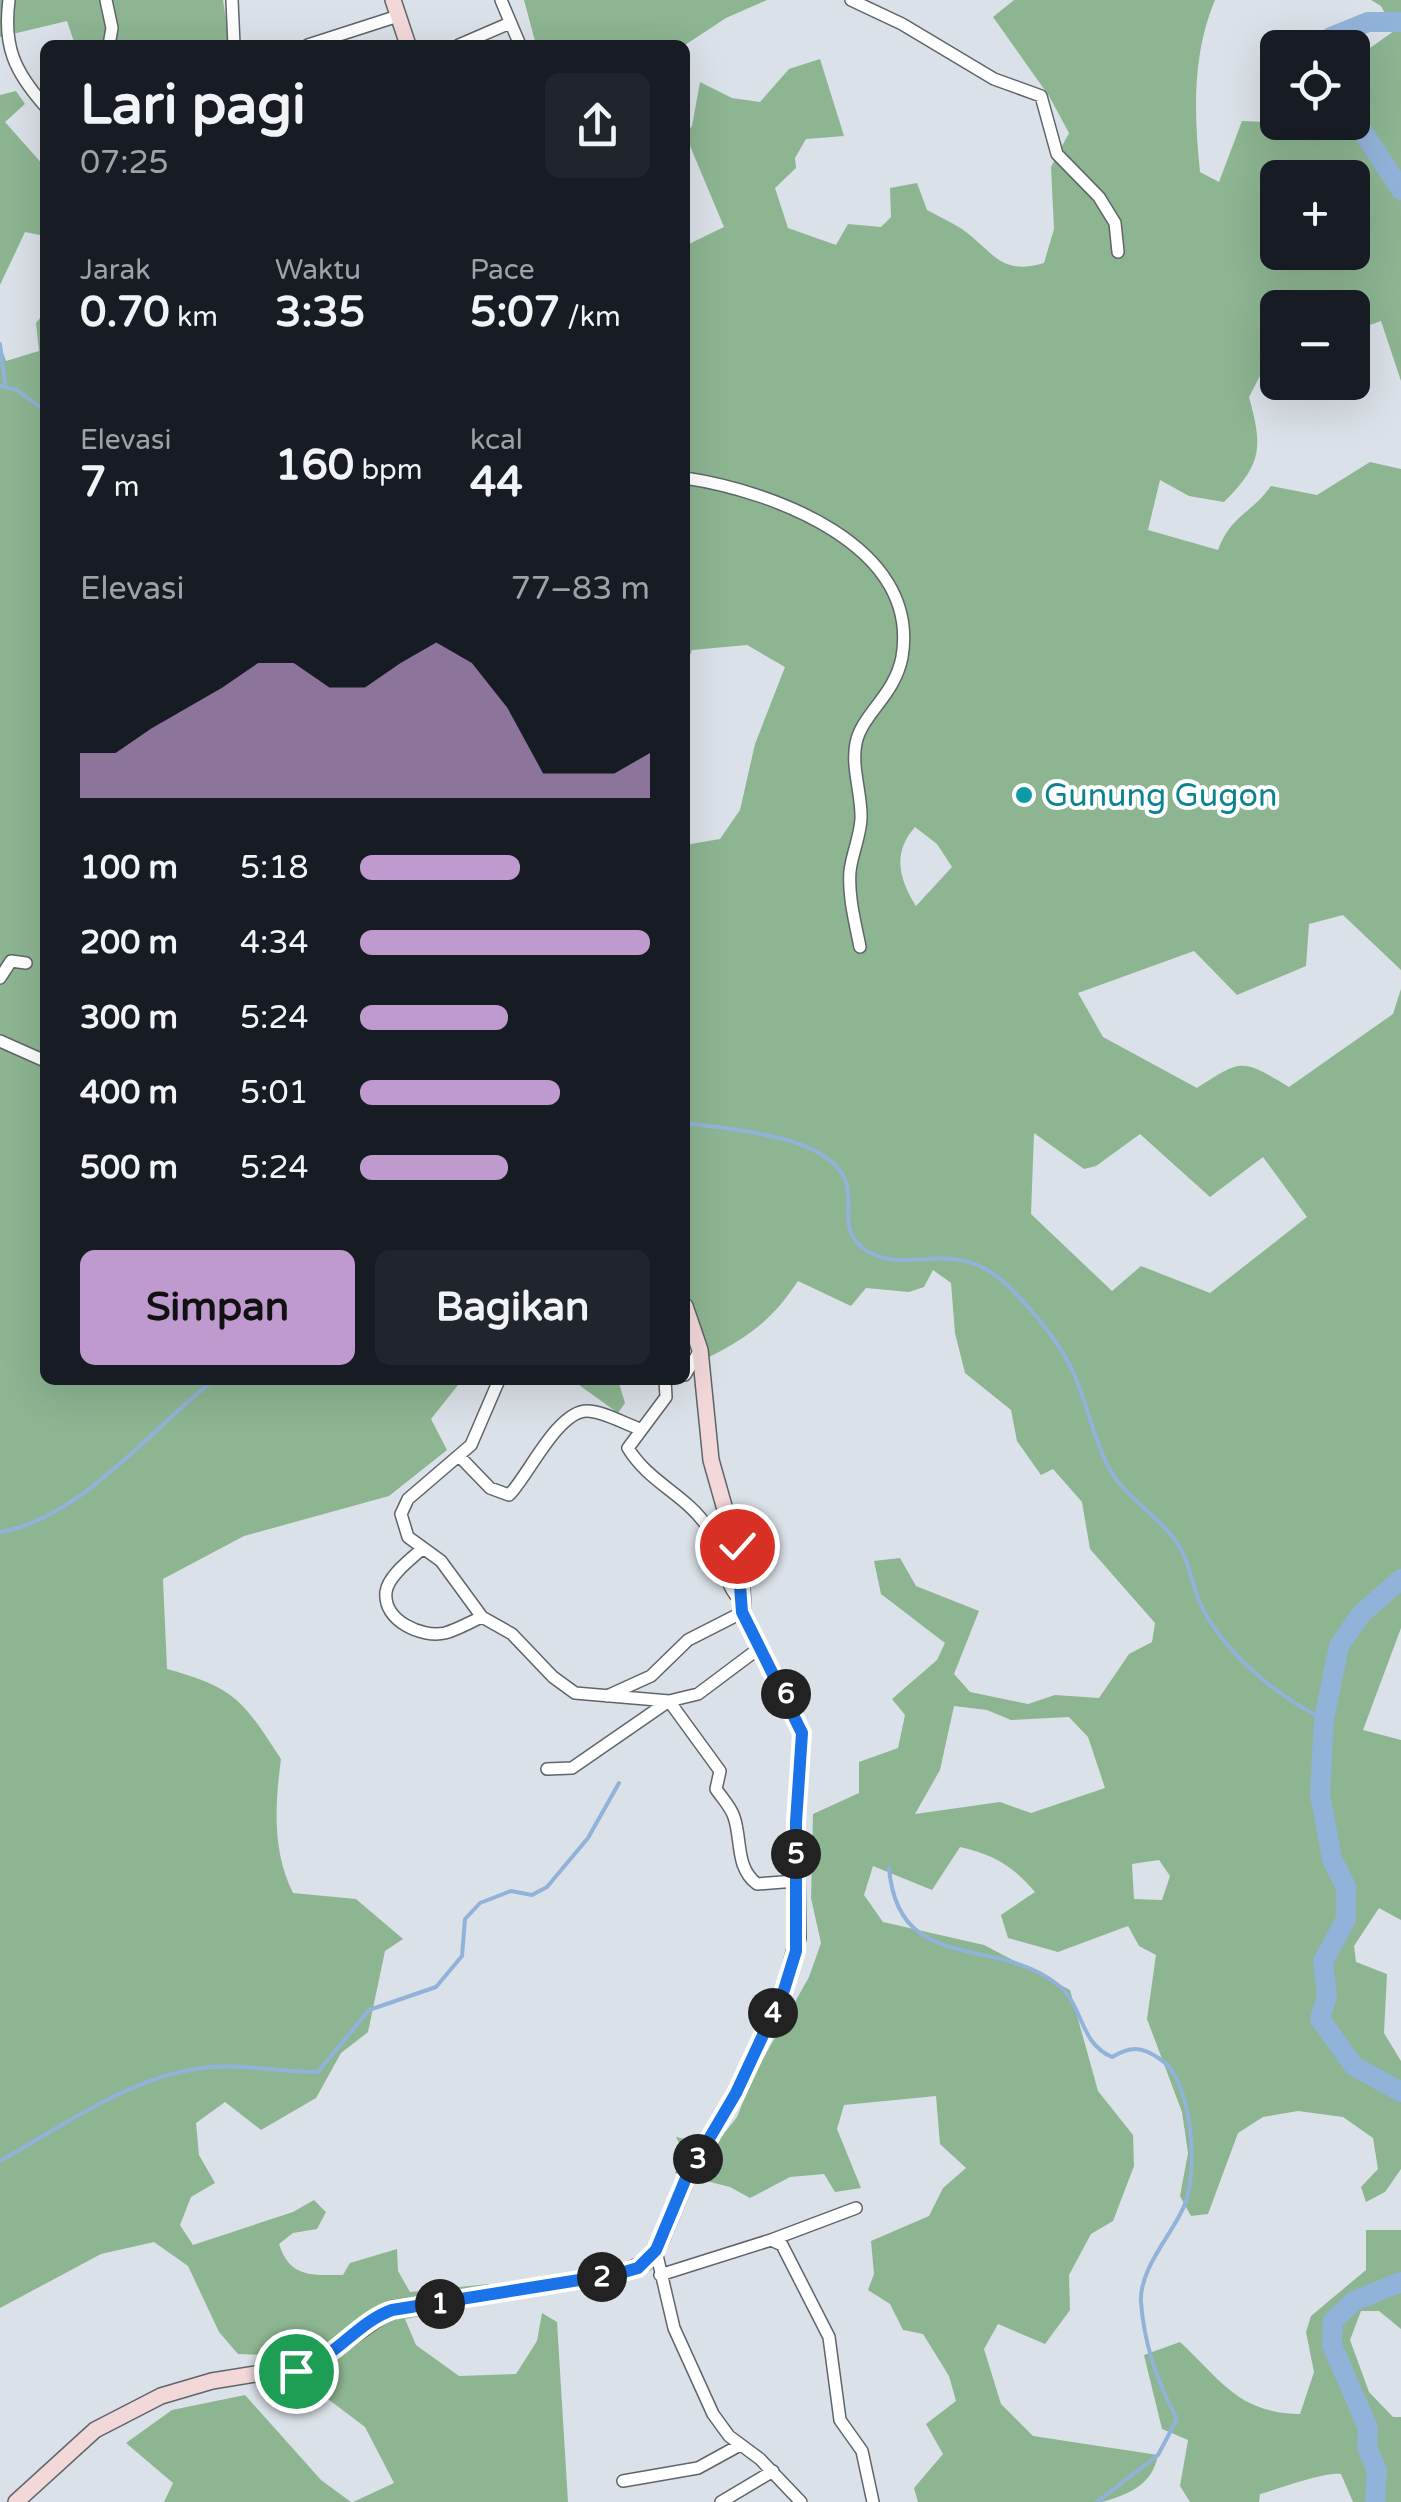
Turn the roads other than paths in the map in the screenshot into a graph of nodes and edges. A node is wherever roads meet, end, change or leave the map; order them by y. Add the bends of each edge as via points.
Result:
1 (9, 0) edge
2 (106, 0) edge
3 (232, 0) edge
4 (501, 0) edge
5 (851, 0) edge
6 (396, 8) edge
7 (510, 23) junction
8 (110, 40) edge
9 (234, 40) edge
10 (320, 40) edge
11 (406, 40) edge
12 (470, 40) edge
13 (518, 40) edge
14 (40, 100) edge
15 (1118, 252) dead end
16 (690, 479) edge
17 (860, 946) dead end
18 (26, 963) dead end
19 (0, 978) edge
20 (0, 1041) edge
21 (40, 1059) edge
22 (690, 1321) edge
23 (700, 1350) junction
24 (690, 1366) edge
25 (496, 1385) edge
26 (665, 1385) edge
27 (677, 1385) edge
28 (666, 1397) junction
29 (640, 1429) junction
30 (460, 1457) junction
31 (422, 1549) junction
32 (742, 1606) junction
33 (482, 1617) junction
34 (762, 1646) junction
35 (603, 1698) junction
36 (668, 1701) junction
37 (547, 1769) dead end
38 (796, 1881) junction
39 (856, 2208) dead end
40 (771, 2240) junction
41 (656, 2250) junction
42 (660, 2275) junction
43 (740, 2446) junction
44 (773, 2471) junction
45 (622, 2481) dead end
46 (16, 2502) edge
47 (721, 2502) edge
48 (801, 2502) edge
49 (874, 2502) edge

1 - 14 street via 7,39 24,82
2 - 8 street
3 - 9 street
4 - 7 street
5 - 15 street via 994,79 1040,96 1058,154 1115,223
6 - 10 street
6 - 11 street
7 - 12 street
7 - 13 street
16 - 17 street via 752,491 816,520 874,565 903,611 896,680 856,742 861,818 850,869
18 - 19 street via 11,961
20 - 21 street
22 - 23 street
23 - 24 street
23 - 32 street via 708,1442 741,1566
25 - 30 street via 481,1428
26 - 28 street
27 - 28 street
28 - 29 street
29 - 30 street via 589,1411 574,1416 509,1495 490,1488
29 - 32 street via 628,1445 632,1455 646,1475 702,1520
30 - 31 street via 401,1511 408,1536
31 - 33 street via 441,1561
31 - 33 street via 388,1586 397,1617 411,1629 439,1634
32 - 34 street
32 - 35 street via 688,1640 651,1676
33 - 35 street via 512,1634 563,1685
34 - 36 street via 713,1686
34 - 38 street via 802,1733
35 - 36 street
36 - 37 street via 572,1768
36 - 38 street via 720,1771 716,1789 733,1814 748,1876 757,1884
38 - 41 street via 798,1938 788,1980
39 - 40 street
40 - 42 street
40 - 49 street via 784,2249 824,2327 840,2420 862,2451
41 - 42 street
41 - 46 street via 638,2268 617,2274 392,2310 312,2365 161,2396 95,2430
42 - 43 street via 712,2414
43 - 44 street
43 - 45 street via 698,2468
44 - 47 street
44 - 48 street

